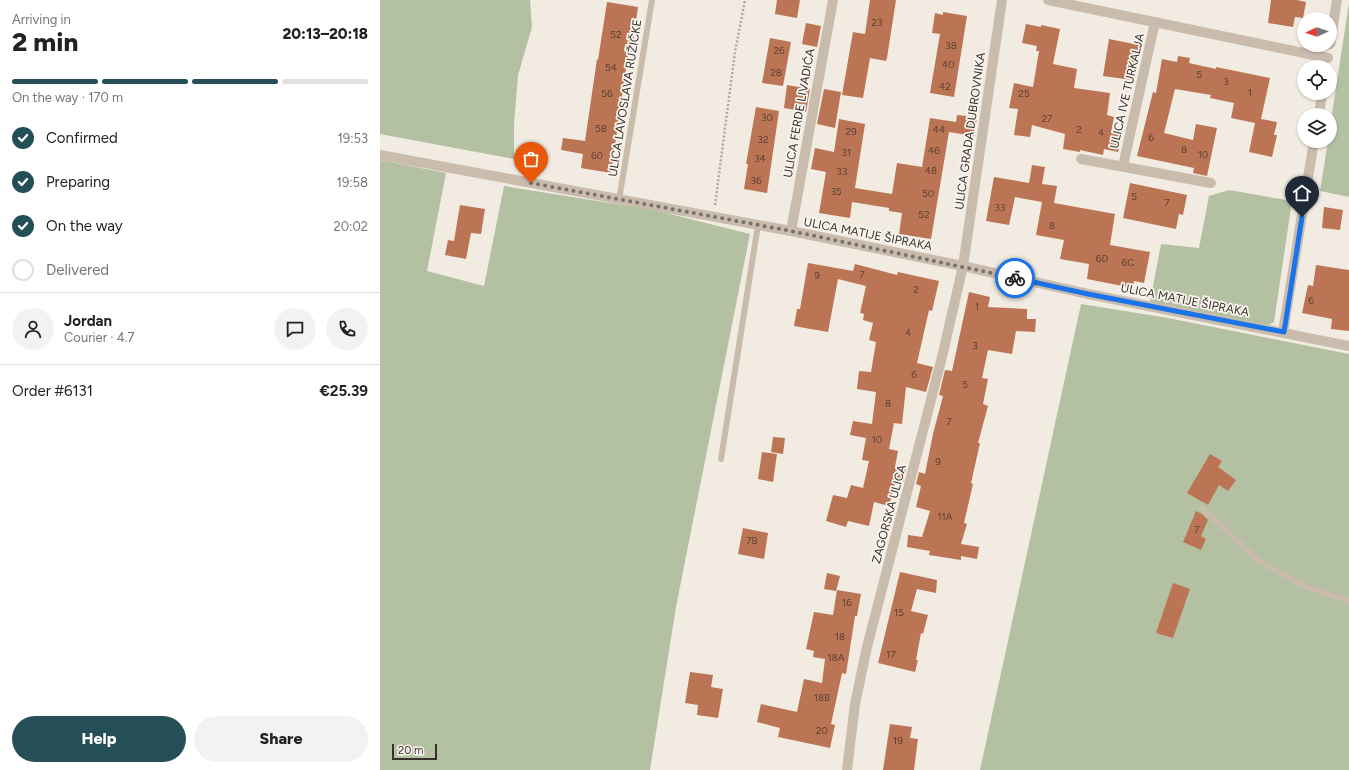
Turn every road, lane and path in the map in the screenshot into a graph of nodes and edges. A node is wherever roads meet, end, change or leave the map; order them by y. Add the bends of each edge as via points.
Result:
1 (652, 0) edge
2 (745, 0) edge
3 (833, 0) edge
4 (1002, 0) edge
5 (1048, 0) edge
6 (1337, 0) edge
7 (1335, 12) edge
8 (1156, 22) junction
9 (1314, 60) edge
10 (1313, 148) edge
11 (380, 155) edge
12 (1082, 159) dead end
13 (1123, 166) junction
14 (1211, 183) dead end
15 (619, 200) junction
16 (713, 216) junction
17 (758, 225) junction
18 (791, 231) junction
19 (963, 266) junction
20 (1284, 332) junction
21 (1349, 346) edge
22 (721, 459) dead end
23 (1202, 508) dead end
24 (1349, 601) edge
25 (847, 770) edge

1 - 15 lane, ULICA LAVOSLAVA RUŽIČKE
2 - 16 path via 735,52
3 - 18 street, ULICA FERDE LIVADIĆA
4 - 19 street, ULICA GRADA DUBROVNIKA
5 - 8 street, ULICA IVE TURKALJA
6 - 7 street
8 - 9 street, ULICA IVE TURKALJA
8 - 13 street, ULICA IVE TURKALJA
10 - 20 street
11 - 15 street, ULICA MATIJE ŠIPRAKA
12 - 13 street, ULICA IVE TURKALJA
13 - 14 street, ULICA IVE TURKALJA
15 - 16 street, ULICA MATIJE ŠIPRAKA
16 - 17 street, ULICA MATIJE ŠIPRAKA
17 - 18 street, ULICA MATIJE ŠIPRAKA
17 - 22 lane
18 - 19 street, ULICA MATIJE ŠIPRAKA
19 - 20 street, ULICA MATIJE ŠIPRAKA via 1088,294
19 - 25 street, ZAGORSKA ULICA via 867,647 855,704
20 - 21 street, ULICA MATIJE ŠIPRAKA
23 - 24 lane via 1259,562 1304,586

